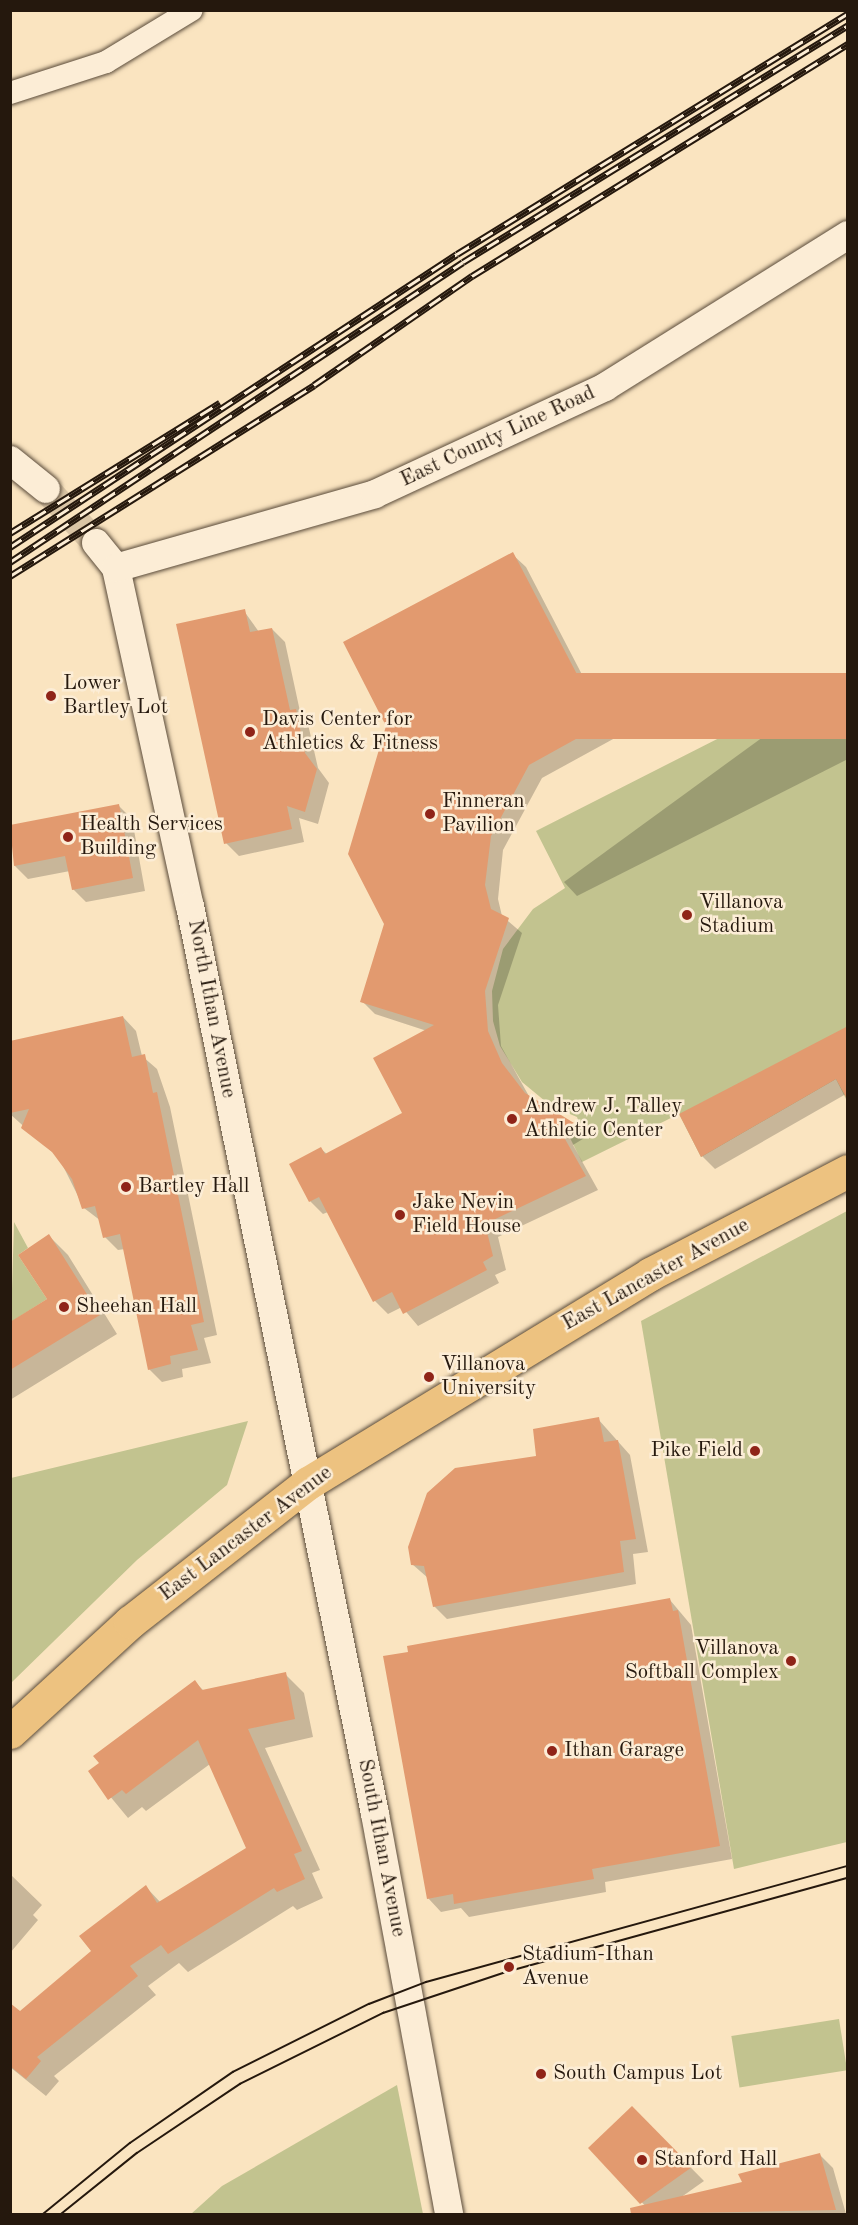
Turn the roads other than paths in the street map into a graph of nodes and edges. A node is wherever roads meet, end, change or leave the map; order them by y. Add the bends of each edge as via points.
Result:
1 (192, 10) edge
2 (10, 93) edge
3 (848, 235) edge
4 (10, 460) edge
5 (46, 489) tunnel mouth
6 (96, 543) tunnel mouth
7 (116, 568) junction
8 (848, 1171) edge
9 (308, 1483) junction
10 (10, 1732) edge
11 (449, 2214) edge

1 - 2 street via 106,62
3 - 7 street, East County Line Road via 605,387 375,494
4 - 5 street
6 - 7 street, North Ithan Avenue
7 - 9 street, North Ithan Avenue
8 - 9 highway, East Lancaster Avenue via 650,1274
9 - 10 highway, East Lancaster Avenue via 130,1622
9 - 11 street, South Ithan Avenue

